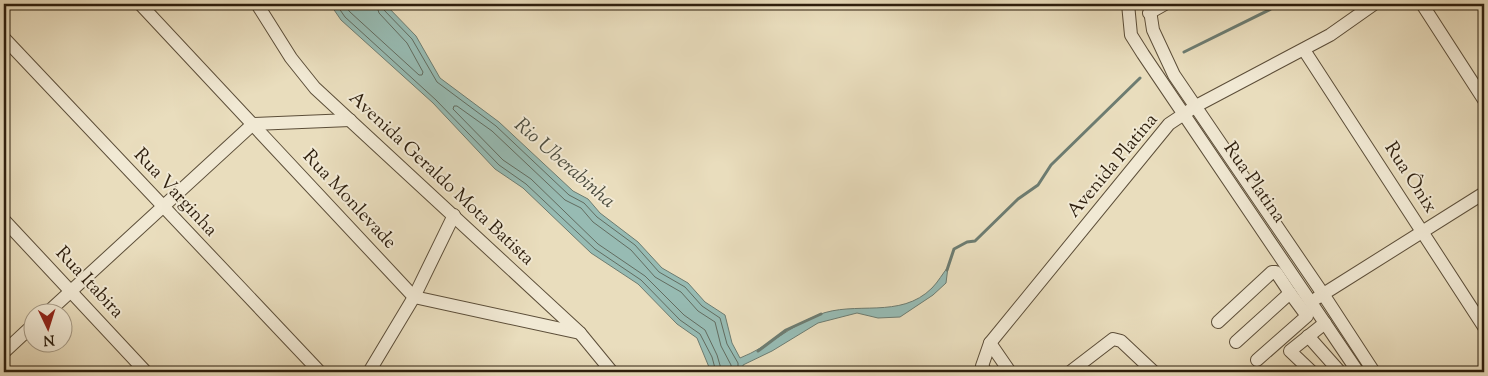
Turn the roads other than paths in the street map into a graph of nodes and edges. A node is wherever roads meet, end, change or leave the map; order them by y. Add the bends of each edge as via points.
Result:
1 (140, 4) edge
2 (257, 4) edge
3 (1165, 4) edge
4 (1374, 4) edge
5 (1422, 4) edge
6 (1128, 8) edge
7 (1149, 8) edge
8 (4, 38) edge
9 (1304, 50) junction
10 (1484, 100) edge
11 (1196, 106) junction
12 (1184, 115) junction
13 (350, 120) junction
14 (253, 124) junction
15 (1484, 193) edge
16 (161, 207) junction
17 (454, 215) junction
18 (4, 220) edge
19 (1423, 232) junction
20 (70, 291) junction
21 (1290, 292) junction
22 (1323, 294) junction
23 (414, 297) junction
24 (1312, 302) junction
25 (56, 304) edge
26 (1218, 322) dead end
27 (1325, 322) junction
28 (1484, 327) edge
29 (580, 333) junction
30 (22, 335) edge
31 (1308, 336) junction
32 (1280, 340) junction
33 (1236, 342) dead end
34 (990, 343) junction
35 (1290, 351) junction
36 (4, 352) edge
37 (1257, 360) dead end
38 (1311, 371) edge
39 (146, 372) edge
40 (320, 372) edge
41 (369, 372) edge
42 (612, 372) edge
43 (986, 372) edge
44 (1010, 372) edge
45 (1070, 372) edge
46 (1154, 372) edge
47 (1340, 372) edge
48 (1358, 372) edge
49 (1374, 372) edge

1 - 14 street, Rua Monlevade
2 - 13 street, Avenida Geraldo Mota Batista via 291,58 315,88
3 - 7 street
4 - 9 street, Avenida Platina
5 - 10 street
6 - 12 street, Rua Platina via 1131,35
7 - 11 street, Rua Platina via 1153,30 1164,55
8 - 16 street, Rua Varginha
9 - 11 street, Avenida Platina
9 - 19 street, Rua Ônix
11 - 12 street, Avenida Platina
11 - 22 street, Rua Platina
12 - 24 street, Rua Platina
12 - 34 street, Avenida Platina via 1169,124 1147,148 1059,262
13 - 14 street
13 - 17 street, Avenida Geraldo Mota Batista
14 - 16 street
14 - 23 street, Rua Monlevade
15 - 19 street
16 - 20 street
16 - 40 street, Rua Varginha
17 - 23 street
17 - 29 street, Avenida Geraldo Mota Batista
18 - 20 street, Rua Itabira
19 - 22 street
19 - 28 street, Rua Ônix
20 - 25 street
20 - 39 street, Rua Itabira
21 - 26 street via 1276,272 1272,272
21 - 32 street via 1307,316
21 - 33 street
22 - 24 street
22 - 49 street, Rua Platina
23 - 29 street
23 - 41 street
24 - 27 street, Rua Platina
27 - 31 street
27 - 48 street, Rua Platina
29 - 42 street, Avenida Geraldo Mota Batista
30 - 36 street
31 - 35 street
31 - 47 street
32 - 35 street
32 - 37 street
34 - 43 street via 983,358 982,366
34 - 44 street
35 - 38 street
45 - 46 street via 1113,340 1121,341

